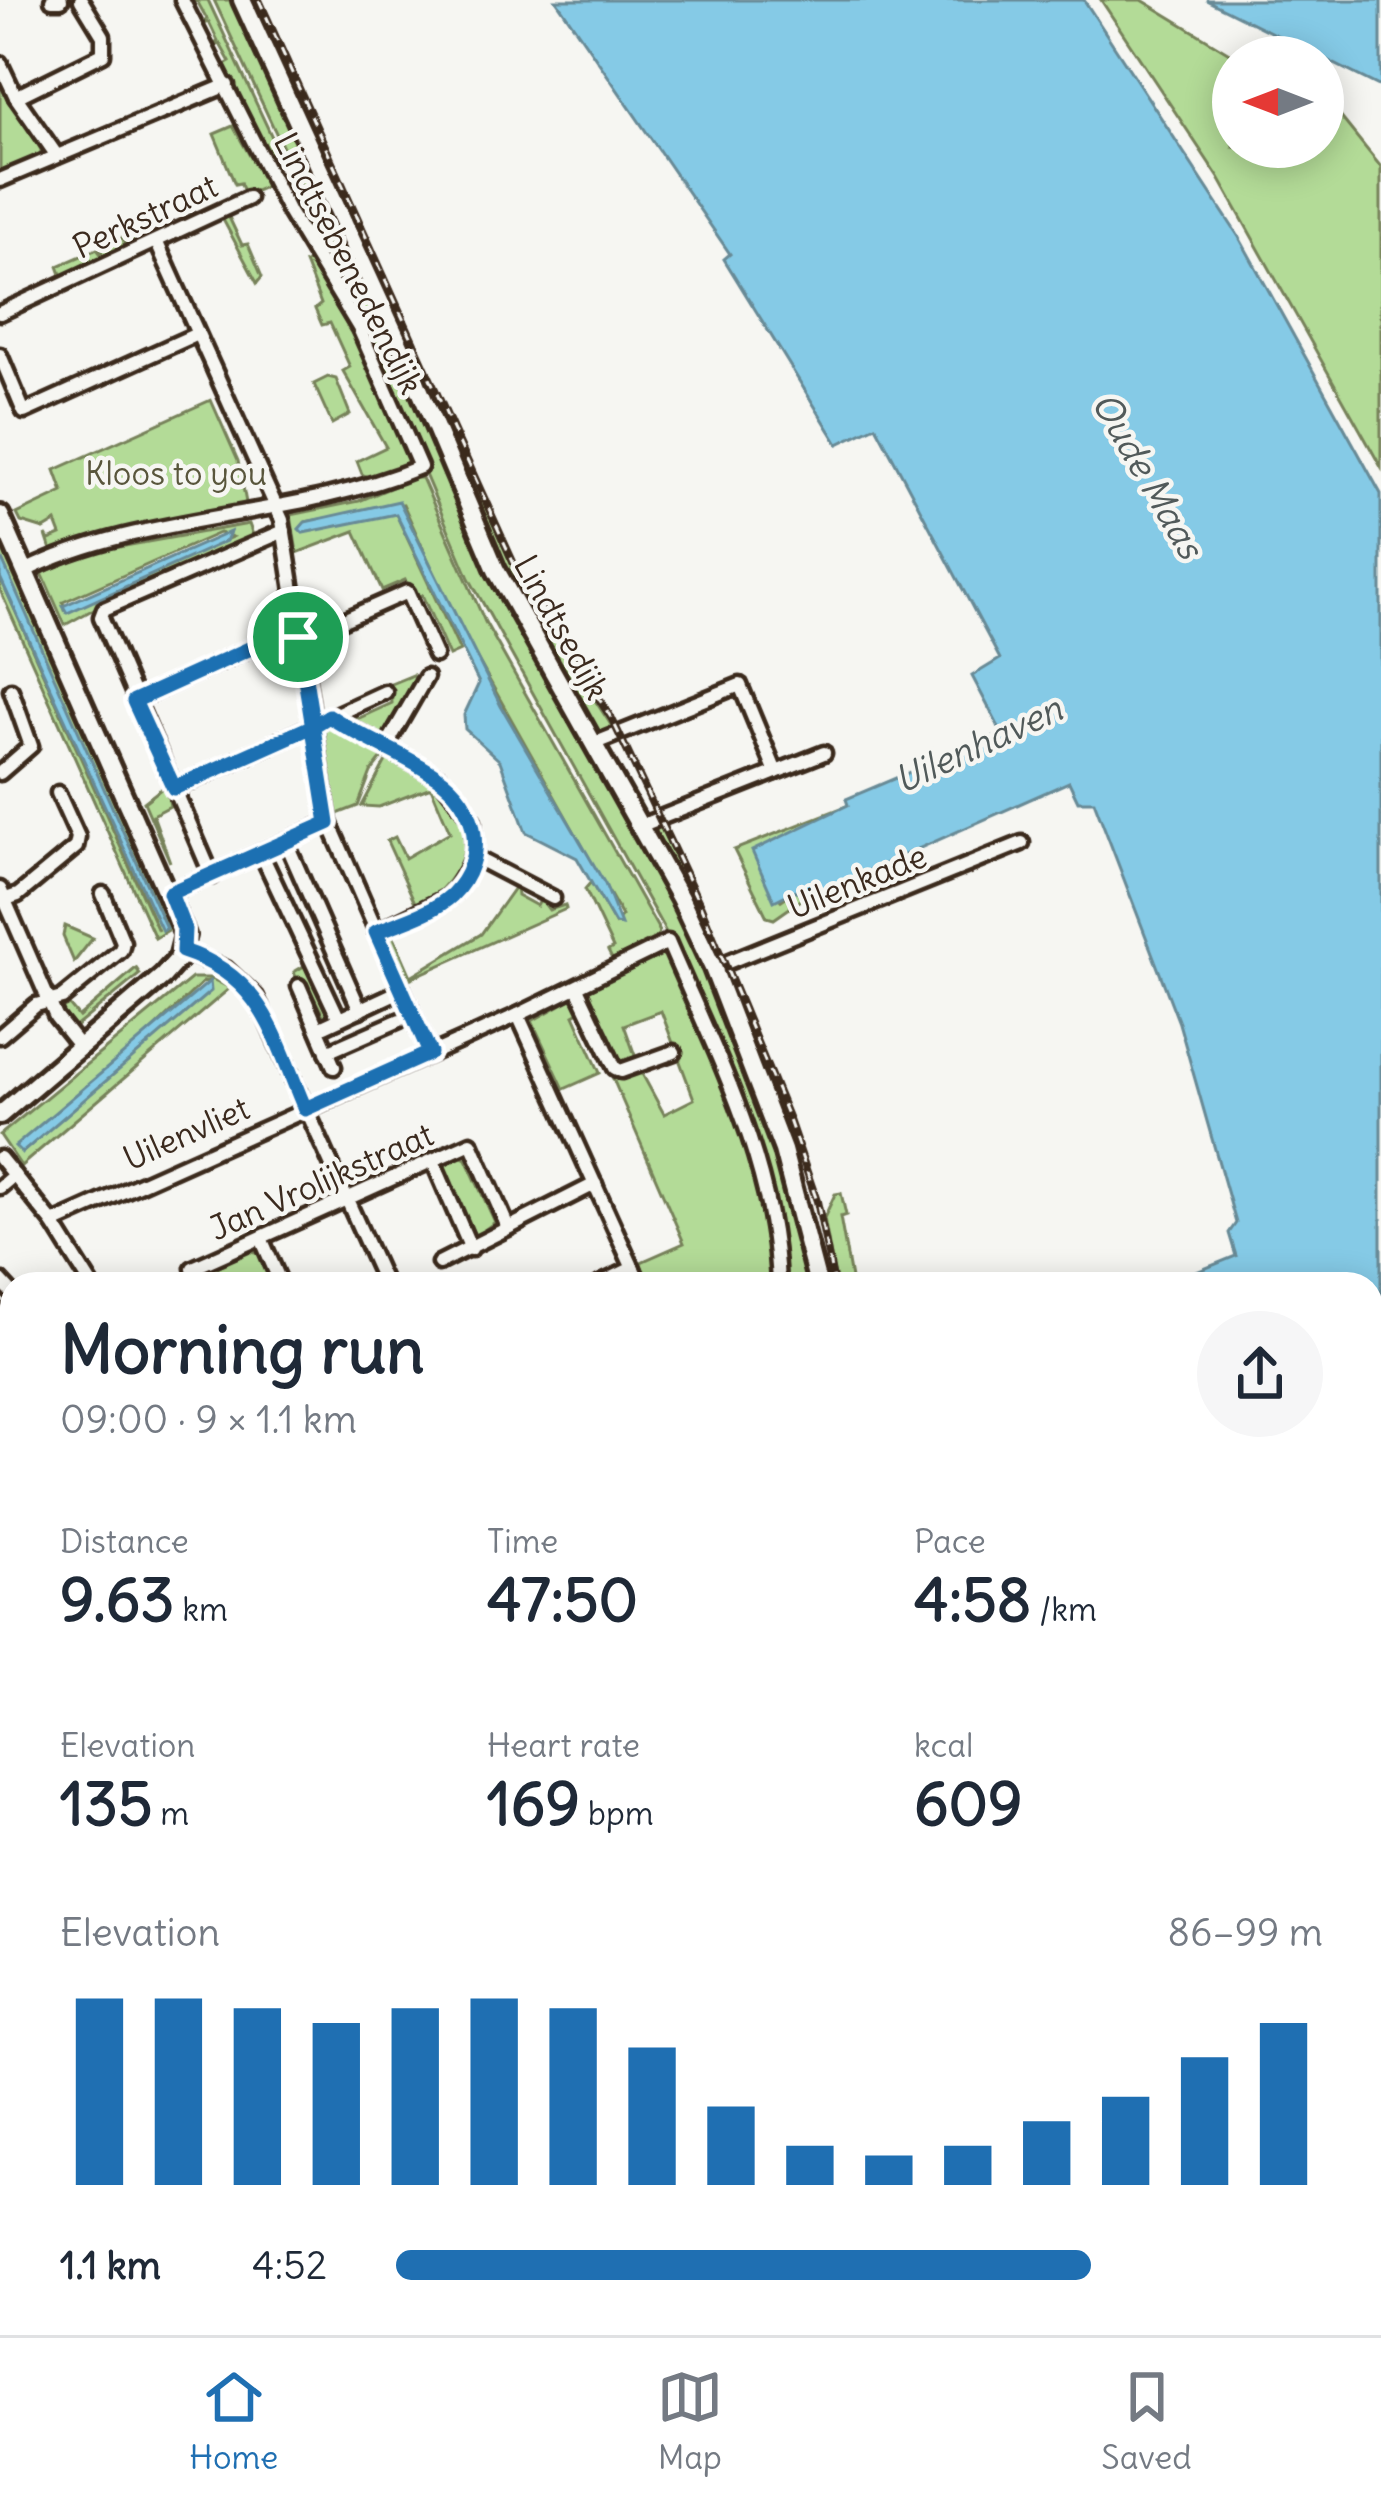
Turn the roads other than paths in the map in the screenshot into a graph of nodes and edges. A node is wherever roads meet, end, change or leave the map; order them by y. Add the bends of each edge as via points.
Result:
1 (81, 0) edge
2 (182, 0) edge
3 (242, 0) edge
4 (0, 63) edge
5 (227, 85) junction
6 (16, 97) junction
7 (57, 156) junction
8 (0, 180) edge
9 (248, 198) dead end
10 (157, 243) junction
11 (0, 314) edge
12 (197, 334) junction
13 (0, 355) edge
14 (278, 510) junction
15 (0, 515) edge
16 (284, 531) junction
17 (25, 571) junction
18 (298, 637) junction
19 (435, 655) dead end
20 (426, 677) dead end
21 (11, 690) dead end
22 (385, 692) dead end
23 (134, 701) junction
24 (329, 716) junction
25 (313, 726) junction
26 (593, 744) junction
27 (385, 748) junction
28 (824, 753) dead end
29 (776, 772) junction
30 (0, 773) edge
31 (174, 788) junction
32 (58, 793) dead end
33 (328, 823) junction
34 (640, 826) junction
35 (286, 842) junction
36 (1022, 843) dead end
37 (261, 854) junction
38 (474, 856) junction
39 (212, 876) junction
40 (170, 893) junction
41 (103, 894) dead end
42 (1, 897) edge
43 (554, 898) dead end
44 (376, 932) junction
45 (183, 951) junction
46 (713, 968) junction
47 (299, 986) dead end
48 (578, 988) junction
49 (402, 990) junction
50 (50, 1002) junction
51 (360, 1010) junction
52 (518, 1015) junction
53 (341, 1018) junction
54 (400, 1020) dead end
55 (317, 1029) junction
56 (0, 1036) edge
57 (354, 1041) junction
58 (80, 1047) junction
59 (327, 1052) junction
60 (674, 1052) dead end
61 (430, 1053) junction
62 (334, 1066) dead end
63 (305, 1109) junction
64 (0, 1115) edge
65 (0, 1158) edge
66 (433, 1161) junction
67 (14, 1175) junction
68 (596, 1184) junction
69 (0, 1187) edge
70 (347, 1199) junction
71 (52, 1223) junction
72 (507, 1225) junction
73 (261, 1238) junction
74 (471, 1249) junction
75 (439, 1264) dead end
76 (633, 1268) junction
77 (81, 1272) edge
78 (194, 1272) edge
79 (276, 1272) edge
80 (380, 1272) edge
81 (625, 1272) edge
82 (635, 1272) edge
83 (777, 1272) edge
84 (815, 1272) edge

1 - 6 street via 104,36 103,54
2 - 5 street, Lindtsebenedendijk
3 - 26 main road, Lindtsedijk via 496,570
4 - 6 street
5 - 7 street
5 - 14 street, Lindtsebenedendijk via 289,212 359,328 420,467 363,491
6 - 7 street
7 - 8 street
9 - 10 street, Perkstraat
10 - 11 street, Perkstraat
10 - 12 street
12 - 13 street via 24,412
12 - 14 street
14 - 16 street
14 - 17 street via 80,546
15 - 17 main road
16 - 18 street
16 - 23 street via 104,609
17 - 40 main road
18 - 19 street via 407,592
18 - 23 street via 282,634
18 - 25 street
20 - 27 street
21 - 30 street via 31,746
22 - 24 street
23 - 31 street
24 - 25 street
24 - 27 street
25 - 31 street
25 - 33 street
26 - 29 street via 740,686
26 - 34 main road, Lindtsedijk
27 - 38 street via 459,797 473,821
28 - 29 street
29 - 34 street
31 - 39 street
32 - 42 street via 79,837 76,847 18,895
33 - 35 street
33 - 44 street
34 - 46 main road, Lindtsedijk
35 - 37 street
35 - 51 street
36 - 46 street, Uilenkade
37 - 39 street
37 - 53 street
38 - 43 street
38 - 44 street via 442,902
39 - 40 street
40 - 45 main road
41 - 50 street via 121,950
42 - 50 street
44 - 49 street
45 - 58 main road
45 - 63 street via 249,988
46 - 84 main road, Lindtsedijk via 784,1150
47 - 55 street
48 - 52 street, Uilenvliet
48 - 60 street via 621,1071
48 - 83 street, Uilenvliet via 668,942 754,1154 771,1208
49 - 51 street
49 - 61 street
50 - 56 street
50 - 58 street
51 - 53 street
52 - 61 street, Uilenvliet
52 - 68 street
53 - 55 street
53 - 57 street
54 - 57 street
55 - 59 street
57 - 59 street
58 - 64 main road
59 - 62 street
61 - 63 street, Uilenvliet
63 - 70 street
63 - 71 street, Uilenvliet
65 - 67 street
66 - 70 street, Jan Vrolijkstraat
66 - 72 street, Jan Vrolijkstraat via 471,1143
66 - 74 street
67 - 69 street
67 - 71 street
68 - 72 street
68 - 76 street
70 - 73 street, Jan Vrolijkstraat
70 - 80 street
71 - 77 street
72 - 74 street
73 - 78 street, Jan Vrolijkstraat
73 - 79 street
74 - 75 street
76 - 81 street
76 - 82 street

